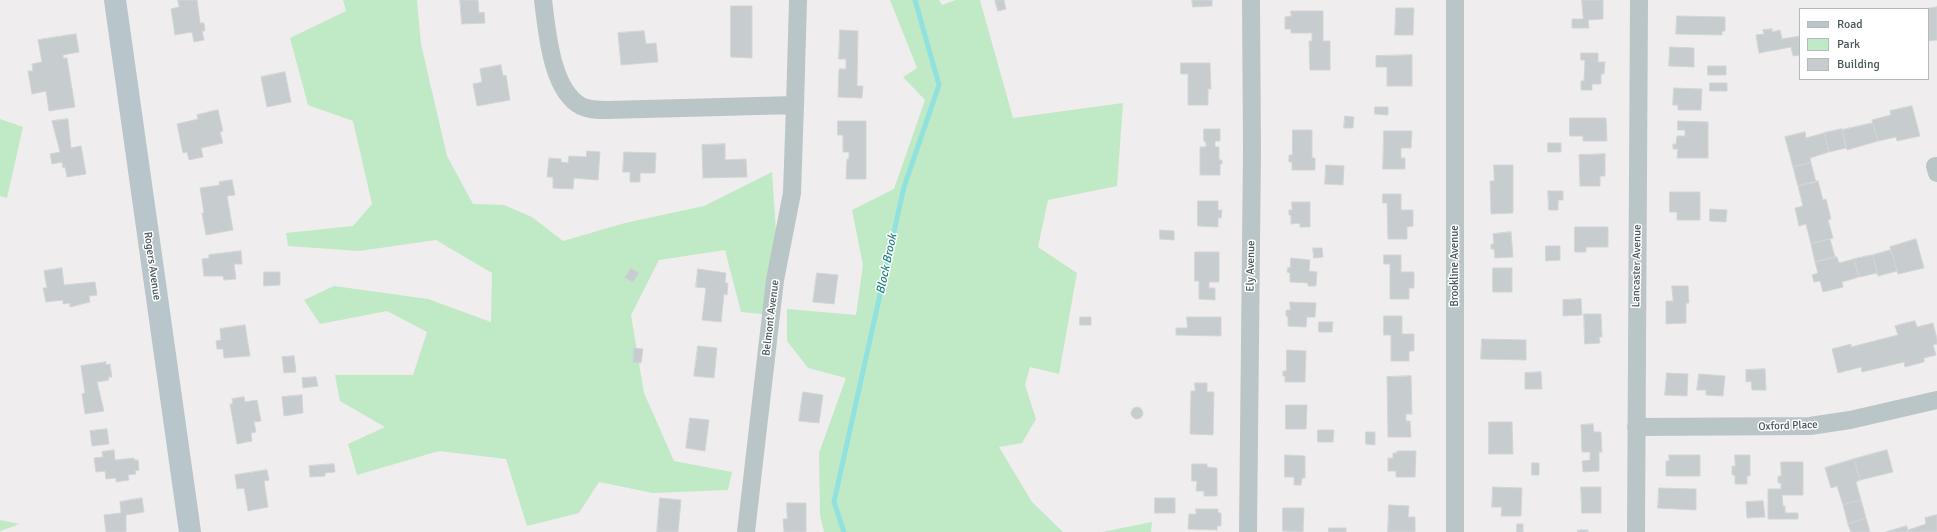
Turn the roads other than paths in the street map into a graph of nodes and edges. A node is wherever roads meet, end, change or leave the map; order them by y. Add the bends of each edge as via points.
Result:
1 (115, 0) edge
2 (543, 0) edge
3 (798, 0) edge
4 (1251, 0) edge
5 (1456, 0) edge
6 (1639, 0) edge
7 (795, 105) junction
8 (1937, 400) edge
9 (1636, 427) junction
10 (190, 532) edge
11 (746, 532) edge
12 (1248, 532) edge
13 (1456, 532) edge
14 (1636, 532) edge

1 - 10 main road, Rogers Avenue
2 - 7 street via 548,38 560,80 569,95 581,106 590,109 626,110
3 - 7 street, Belmont Avenue
4 - 12 street, Ely Avenue
5 - 13 street, Brookline Avenue
6 - 9 street, Lancaster Avenue
7 - 11 street, Belmont Avenue via 792,193 776,280
8 - 9 street, Oxford Place via 1850,420 1810,426
9 - 14 street, Lancaster Avenue

